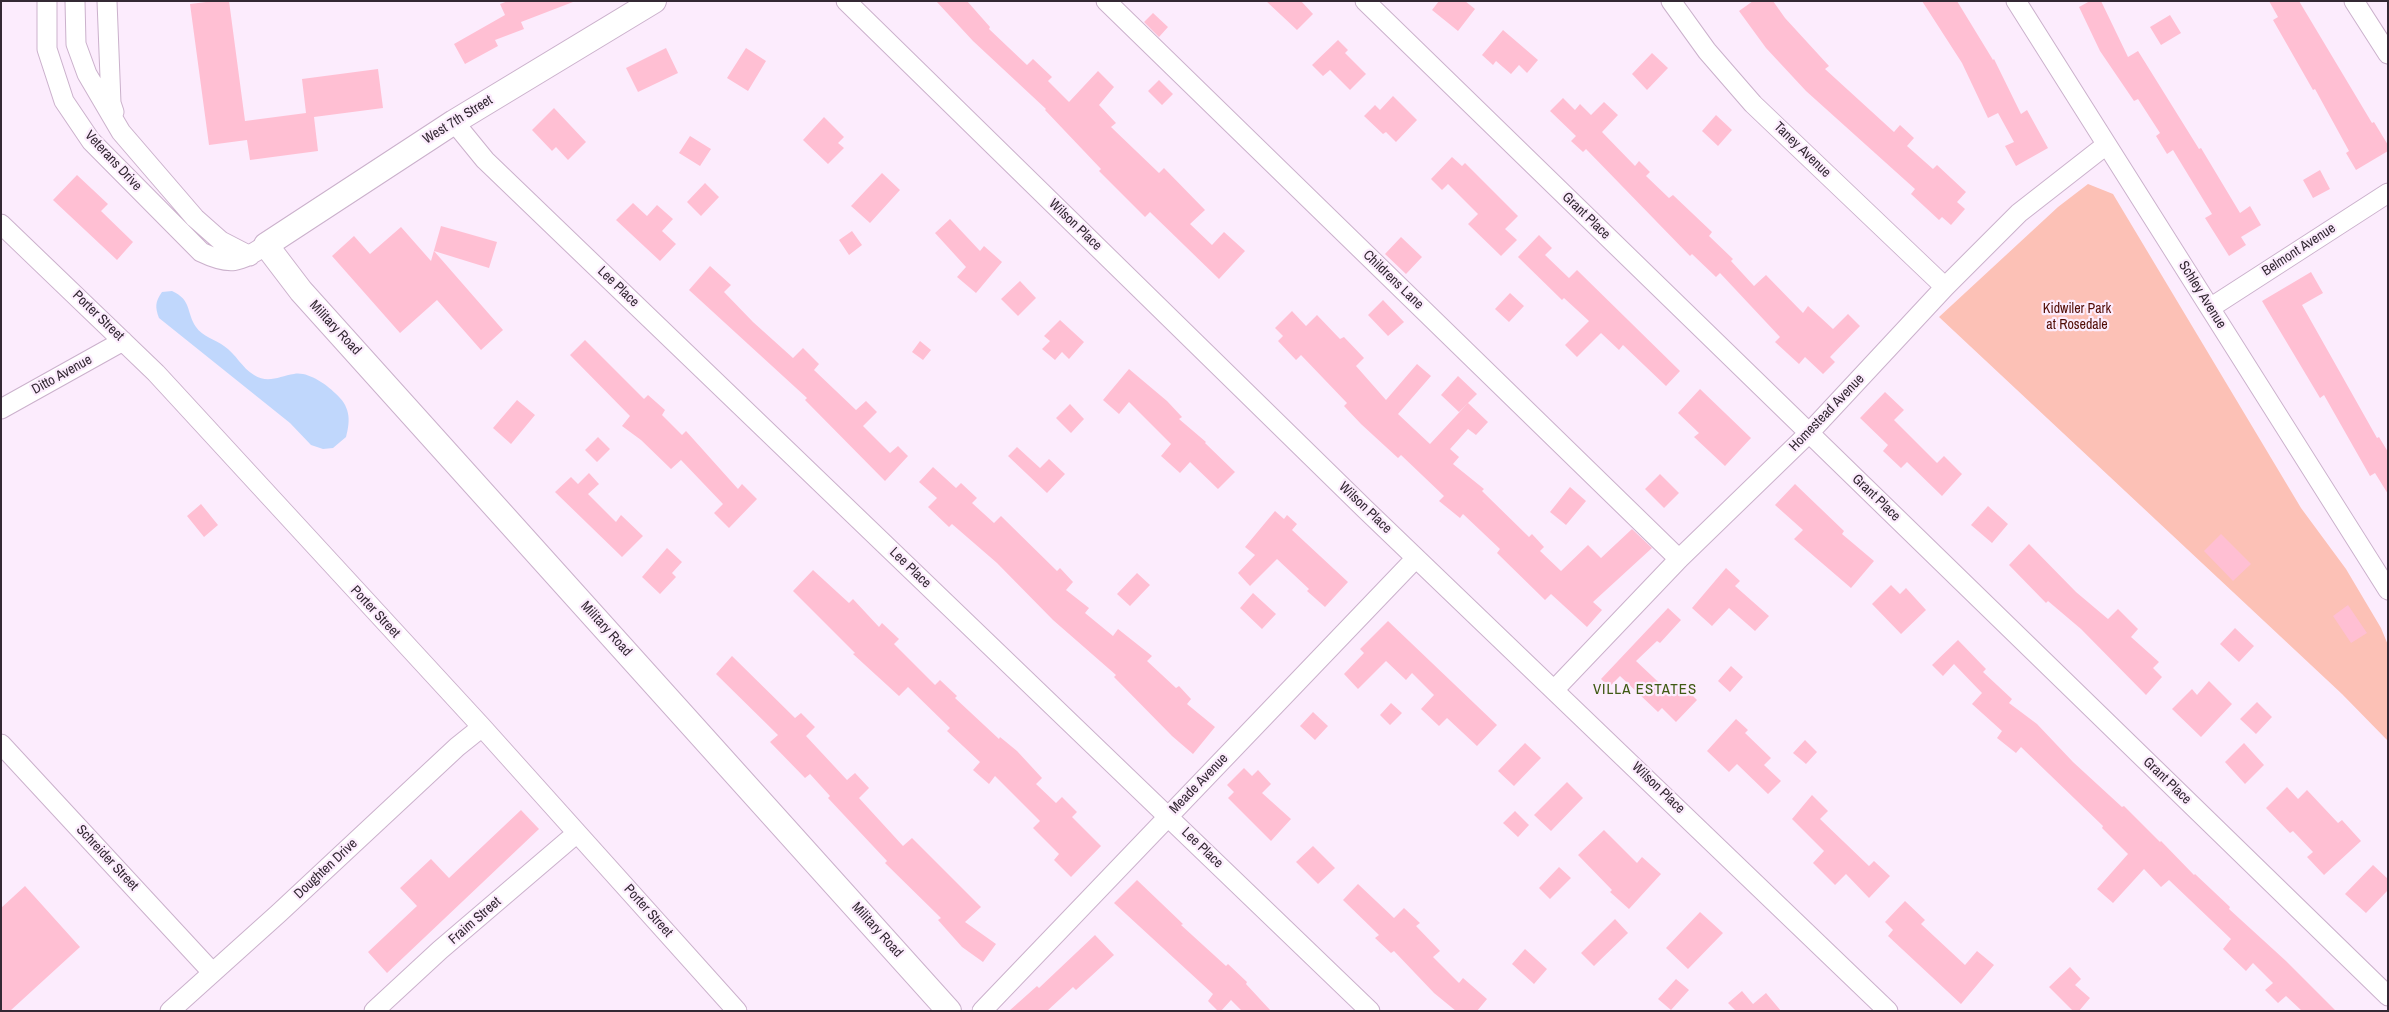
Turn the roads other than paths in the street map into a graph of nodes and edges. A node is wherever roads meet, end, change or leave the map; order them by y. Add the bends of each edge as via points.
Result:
1 (47, 1) edge
2 (75, 1) edge
3 (107, 1) edge
4 (654, 1) edge
5 (846, 1) edge
6 (1106, 1) edge
7 (1364, 1) edge
8 (2016, 1) edge
9 (2354, 1) edge
10 (1680, 4) edge
11 (2388, 54) edge
12 (454, 122) junction
13 (121, 132) junction
14 (2106, 145) junction
15 (2388, 193) edge
16 (1, 224) edge
17 (258, 250) junction
18 (1946, 287) junction
19 (2210, 308) junction
20 (124, 341) junction
21 (1, 409) edge
22 (1809, 433) junction
23 (1416, 558) junction
24 (1679, 559) junction
25 (2388, 590) edge
26 (1555, 689) junction
27 (482, 727) junction
28 (1, 744) edge
29 (1169, 816) junction
30 (577, 833) junction
31 (212, 972) junction
32 (2388, 996) edge
33 (170, 1011) edge
34 (374, 1011) edge
35 (737, 1011) edge
36 (949, 1011) edge
37 (982, 1011) edge
38 (1370, 1011) edge
39 (1888, 1011) edge

1 - 17 street, Veterans Drive via 47,49 64,101 91,141 201,252 219,261 234,262
2 - 13 street, Veterans Drive via 76,44 87,74
3 - 13 street, Veterans Drive via 111,104
4 - 12 street, West 7th Street
5 - 23 street, Wilson Place
6 - 24 street, Childrens Lane
7 - 22 street, Grant Place
8 - 14 street, Schley Avenue
9 - 11 street
10 - 18 street, Taney Avenue via 1707,51 1754,104
12 - 17 street, West 7th Street
12 - 29 street, Lee Place via 485,160
13 - 17 street, Veterans Drive via 195,218 221,241
14 - 18 street, Homestead Avenue via 2019,213
14 - 19 street, Schley Avenue
15 - 19 street, Belmont Avenue
16 - 20 street, Porter Street
17 - 36 street, Military Road via 301,291
18 - 22 street, Homestead Avenue
19 - 25 street, Schley Avenue
20 - 21 street, Ditto Avenue
20 - 27 street, Porter Street
22 - 24 street, Homestead Avenue
22 - 32 street, Grant Place
23 - 26 street, Wilson Place
23 - 29 street, Meade Avenue
24 - 26 street, Homestead Avenue
26 - 39 street, Wilson Place
27 - 30 street, Porter Street
27 - 31 street, Doughten Drive
28 - 31 street, Schreider Street
29 - 37 street, Meade Avenue
29 - 38 street, Lee Place
30 - 34 street, Fraim Street
30 - 35 street, Porter Street
31 - 33 street, Doughten Drive

